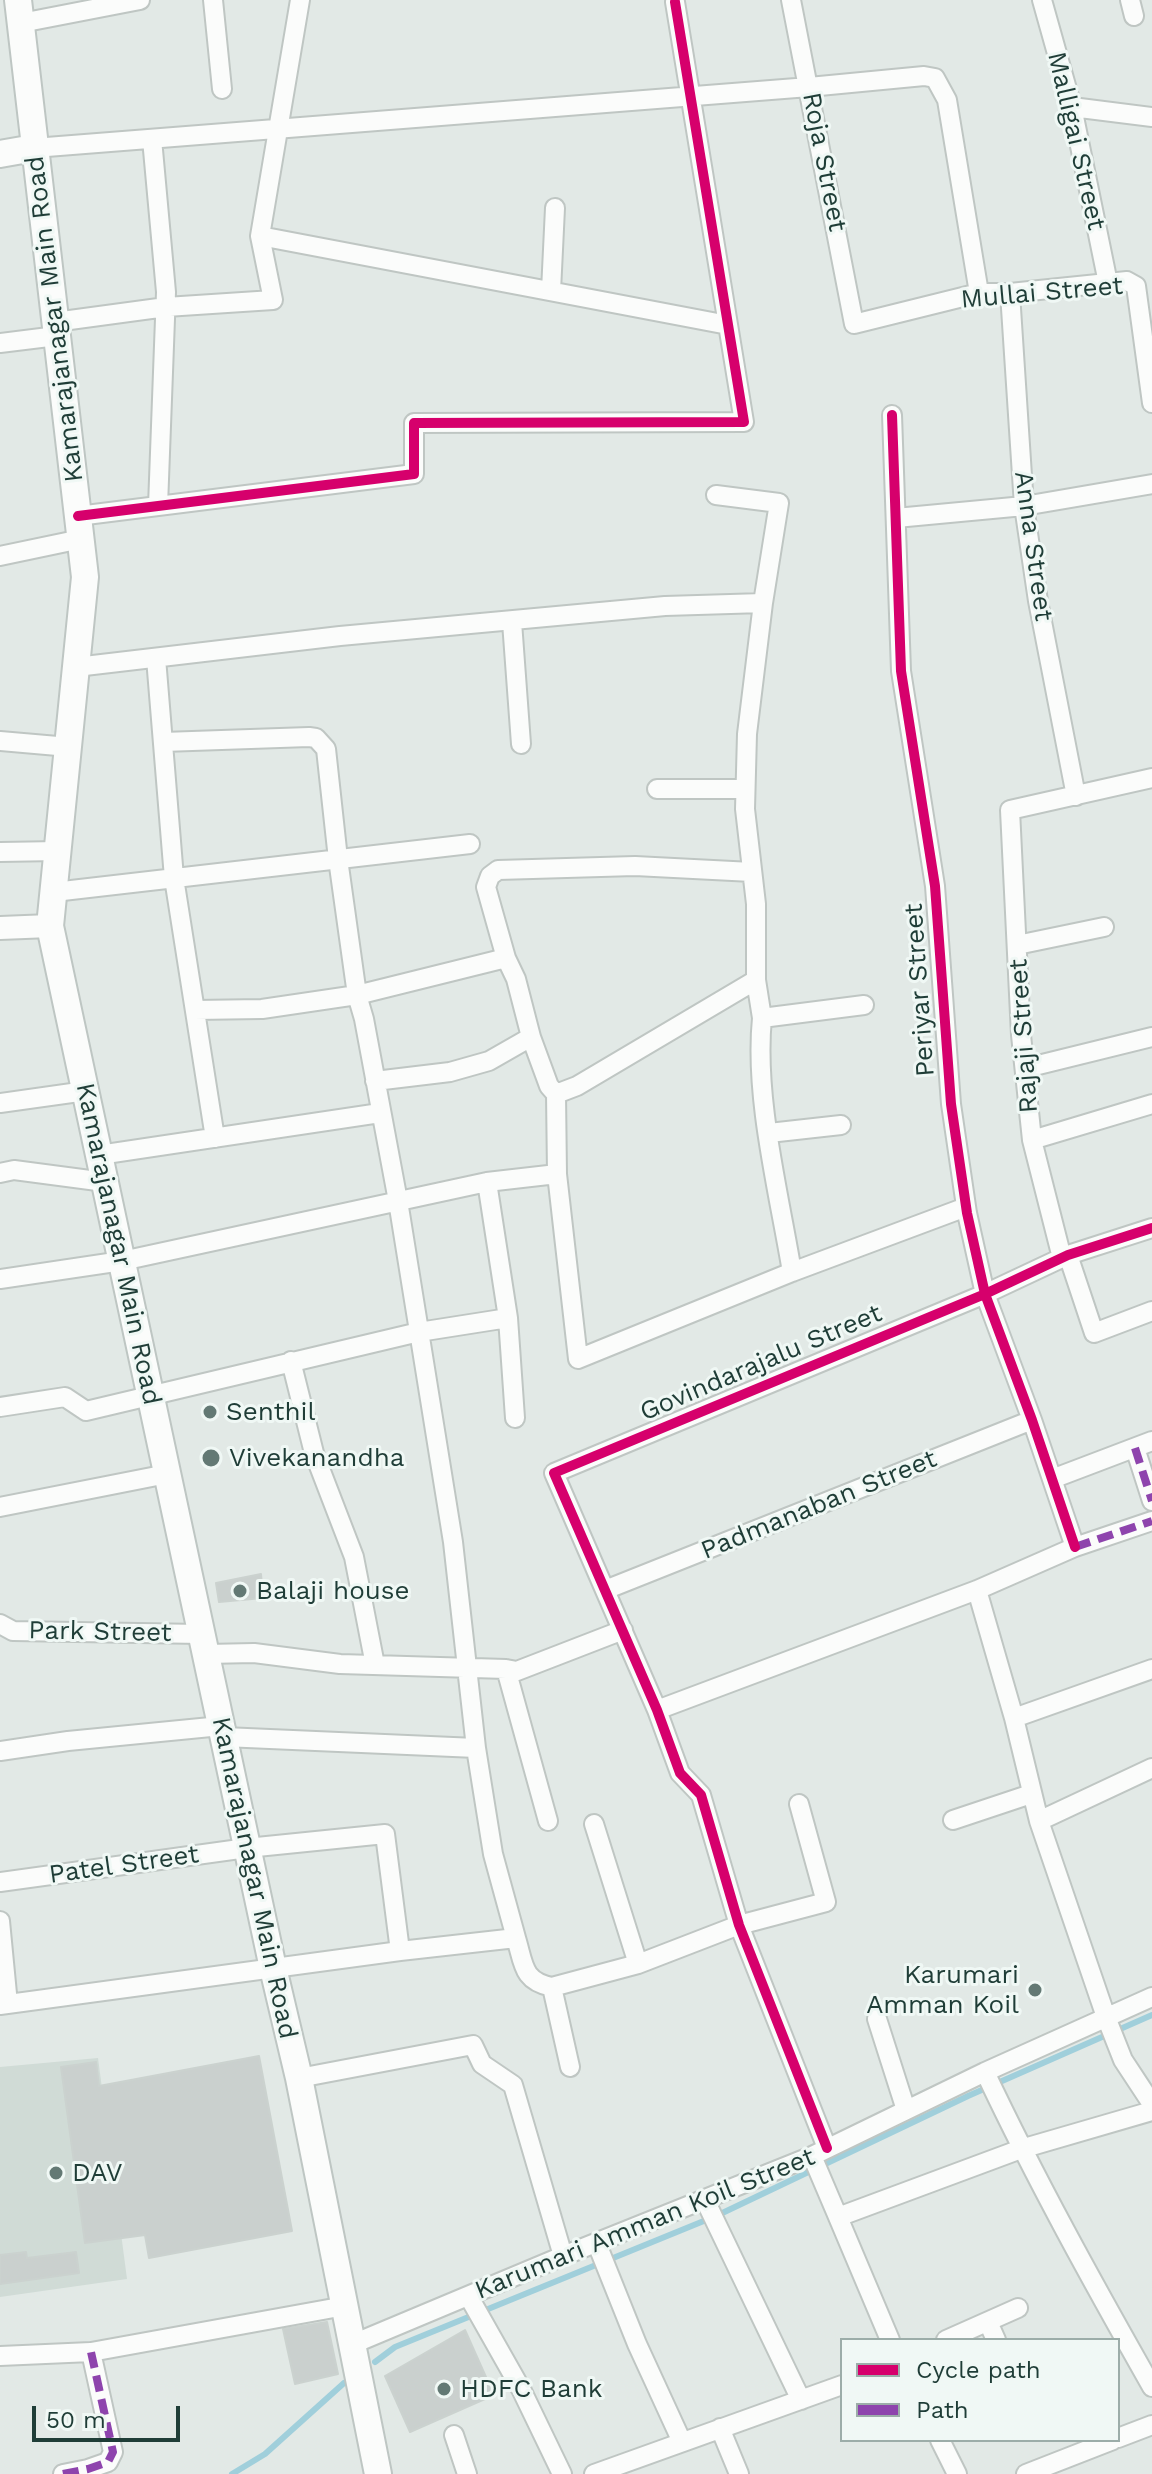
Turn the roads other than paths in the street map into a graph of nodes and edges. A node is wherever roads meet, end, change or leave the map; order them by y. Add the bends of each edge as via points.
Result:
1 (140, 0) edge
2 (213, 0) edge
3 (300, 0) edge
4 (791, 0) edge
5 (1042, 0) edge
6 (675, 2) edge
7 (14, 8) edge
8 (809, 87) junction
9 (222, 89) dead end
10 (692, 96) junction
11 (1072, 107) junction
12 (1152, 117) edge
13 (277, 129) junction
14 (152, 139) junction
15 (34, 148) junction
16 (0, 154) edge
17 (555, 208) dead end
18 (260, 236) junction
19 (1108, 283) junction
20 (551, 291) junction
21 (979, 293) junction
22 (1010, 293) junction
23 (166, 307) junction
24 (854, 324) joint
25 (728, 325) junction
26 (56, 329) junction
27 (0, 343) edge
28 (1152, 403) edge
29 (892, 415) dead end
30 (1152, 484) edge
31 (716, 495) dead end
32 (158, 506) junction
33 (1024, 506) junction
34 (896, 518) junction
35 (80, 528) junction
36 (0, 556) edge
37 (763, 603) junction
38 (512, 622) junction
39 (156, 658) junction
40 (76, 667) junction
41 (0, 741) edge
42 (163, 742) junction
43 (521, 744) dead end
44 (69, 747) junction
45 (1152, 778) edge
46 (657, 789) dead end
47 (745, 789) junction
48 (1076, 796) junction
49 (470, 844) dead end
50 (58, 851) junction
51 (0, 852) edge
52 (338, 859) junction
53 (752, 872) junction
54 (174, 878) junction
55 (54, 892) junction
56 (50, 926) junction
57 (1104, 927) dead end
58 (0, 928) edge
59 (1017, 945) junction
60 (506, 958) junction
61 (756, 980) junction
62 (357, 995) junction
63 (864, 1005) dead end
64 (195, 1010) junction
65 (762, 1018) junction
66 (531, 1037) junction
67 (1152, 1037) edge
68 (1026, 1068) junction
69 (375, 1081) junction
70 (86, 1091) junction
71 (556, 1094) junction
72 (0, 1103) edge
73 (1152, 1104) edge
74 (380, 1113) junction
75 (841, 1125) dead end
76 (769, 1133) junction
77 (215, 1138) junction
78 (1032, 1140) junction
79 (99, 1155) junction
80 (0, 1173) edge
81 (557, 1174) junction
82 (105, 1182) junction
83 (487, 1182) junction
84 (398, 1201) junction
85 (966, 1207) junction
86 (1152, 1228) edge
87 (1065, 1257) junction
88 (122, 1261) junction
89 (792, 1272) junction
90 (0, 1279) edge
91 (985, 1294) junction
92 (1152, 1311) edge
93 (508, 1318) junction
94 (419, 1332) junction
95 (291, 1361) junction
96 (151, 1397) junction
97 (0, 1407) edge
98 (515, 1418) dead end
99 (1032, 1420) junction
100 (1143, 1444) edge
101 (167, 1474) junction
102 (1052, 1479) junction
103 (1152, 1501) edge
104 (0, 1507) edge
105 (1152, 1521) edge
106 (1075, 1547) junction
107 (605, 1590) junction
108 (977, 1590) junction
109 (0, 1624) edge
110 (623, 1630) junction
111 (204, 1644) junction
112 (375, 1665) junction
113 (466, 1669) junction
114 (506, 1669) junction
115 (1152, 1669) edge
116 (657, 1710) junction
117 (1014, 1718) junction
118 (222, 1732) junction
119 (476, 1748) junction
120 (0, 1751) edge
121 (1152, 1768) edge
122 (1031, 1794) junction
123 (799, 1804) dead end
124 (953, 1820) dead end
125 (548, 1821) dead end
126 (1039, 1821) junction
127 (594, 1824) dead end
128 (247, 1848) junction
129 (0, 1882) edge
130 (0, 1921) edge
131 (739, 1925) junction
132 (516, 1938) junction
133 (400, 1951) junction
134 (638, 1964) junction
135 (273, 1968) junction
136 (552, 1987) junction
137 (1152, 1997) edge
138 (4, 2005) edge
139 (877, 2019) dead end
140 (1108, 2022) junction
141 (570, 2067) dead end
142 (987, 2076) junction
143 (299, 2078) junction
144 (1152, 2104) edge
145 (906, 2110) junction
146 (1152, 2111) edge
147 (1018, 2142) junction
148 (820, 2152) junction
149 (707, 2204) junction
150 (838, 2217) junction
151 (597, 2244) junction
152 (563, 2256) junction
153 (469, 2297) junction
154 (345, 2306) junction
155 (1018, 2308) dead end
156 (988, 2322) junction
157 (889, 2338) edge
158 (951, 2338) edge
159 (995, 2338) edge
160 (353, 2344) junction
161 (91, 2352) junction
162 (0, 2356) edge
163 (840, 2386) edge
164 (1152, 2387) edge
165 (801, 2400) junction
166 (1152, 2425) edge
167 (720, 2428) junction
168 (454, 2435) dead end
169 (1120, 2437) edge
170 (682, 2442) junction
171 (941, 2442) edge
172 (1108, 2442) edge
173 (63, 2474) edge
174 (378, 2474) edge
175 (467, 2474) edge
176 (562, 2474) edge
177 (594, 2474) edge
178 (739, 2474) edge
179 (957, 2474) edge
180 (1026, 2474) edge

1 - 7 street
2 - 9 street
3 - 13 street
4 - 8 street, Roja Street
5 - 11 street, Malligai Street
6 - 10 street
7 - 15 main road, Kamarajanagar Main Road
8 - 10 street
8 - 21 street via 935,78 947,100
8 - 24 street, Roja Street
10 - 13 street
10 - 25 street
11 - 12 street
11 - 19 street, Malligai Street
13 - 14 street
13 - 18 street
14 - 15 street
14 - 23 street
15 - 16 main road
15 - 26 main road, Kamarajanagar Main Road
17 - 20 street
18 - 20 street
18 - 23 street via 273,300
19 - 22 street, Mullai Street
19 - 28 street, Mullai Street via 1127,281 1136,286
20 - 25 street
21 - 22 street, Mullai Street
21 - 24 street, Mullai Street
22 - 33 street, Anna Street
23 - 26 street
23 - 32 street
25 - 32 street via 744,422 414,423 414,474
26 - 27 street
26 - 35 main road, Kamarajanagar Main Road
29 - 34 street, Periyar Street
30 - 33 street
31 - 37 street via 779,503
32 - 35 street
33 - 34 street
33 - 48 street, Anna Street
34 - 85 street, Periyar Street via 901,671 935,886 951,1104
35 - 36 street
35 - 40 main road, Kamarajanagar Main Road via 85,577
37 - 38 street via 665,606
37 - 47 street
38 - 39 street
38 - 43 street
39 - 40 street
39 - 42 street
40 - 44 main road, Kamarajanagar Main Road
41 - 44 street
42 - 52 street via 316,738 326,749
42 - 54 street
44 - 50 main road, Kamarajanagar Main Road
45 - 48 street
46 - 47 street
47 - 53 street
48 - 59 street, Rajaji Street via 1010,810
49 - 52 street
50 - 51 street
50 - 55 main road, Kamarajanagar Main Road
52 - 54 street
52 - 62 street
53 - 60 street via 635,866 498,870 486,887
53 - 61 street
54 - 55 street
54 - 64 street
55 - 56 main road, Kamarajanagar Main Road
56 - 58 street
56 - 70 main road, Kamarajanagar Main Road
57 - 59 street
59 - 68 street, Rajaji Street
60 - 62 street
60 - 66 street
61 - 65 street
61 - 71 street
62 - 64 street via 262,1009
62 - 69 street
63 - 65 street
64 - 77 street
65 - 76 street via 759,1050
66 - 69 street via 489,1061 450,1072
66 - 71 street
67 - 68 street
68 - 78 street, Rajaji Street
69 - 74 street
70 - 72 street
70 - 79 main road, Kamarajanagar Main Road
71 - 81 street
73 - 78 street
74 - 77 street
74 - 84 street
75 - 76 street
76 - 89 street
77 - 79 street
78 - 87 street, Rajaji Street
79 - 82 main road, Kamarajanagar Main Road
80 - 82 street via 14,1170
81 - 83 street
81 - 89 street via 578,1359
82 - 88 main road, Kamarajanagar Main Road
83 - 84 street
83 - 93 street
84 - 88 street
84 - 94 street
85 - 89 street
85 - 91 street, Periyar Street
86 - 87 street, Govindarajalu Street
87 - 91 street, Govindarajalu Street
87 - 92 street, Rajaji Street via 1094,1333
88 - 90 street
88 - 96 main road, Kamarajanagar Main Road
91 - 99 street, Periyar Street
91 - 107 street, Govindarajalu Street via 554,1473
93 - 94 street
93 - 98 street
94 - 95 street
94 - 113 street via 455,1553
95 - 96 street
95 - 112 street via 314,1453 354,1557
96 - 97 street via 86,1411 65,1397
96 - 101 main road, Kamarajanagar Main Road
99 - 102 street, Periyar Street
99 - 107 street, Padmanaban Street
100 - 102 street
100 - 103 street
101 - 104 street
101 - 111 main road, Kamarajanagar Main Road
102 - 106 street, Periyar Street
105 - 106 street
106 - 108 street
107 - 110 street
108 - 116 street
108 - 117 street
109 - 111 street, Park Street via 13,1631
110 - 114 street, Park Street via 517,1671
110 - 116 street
111 - 112 street, Park Street
111 - 118 main road, Kamarajanagar Main Road
112 - 113 street, Park Street
113 - 114 street, Park Street
113 - 119 street
114 - 125 street
115 - 117 street
116 - 131 street via 680,1773 701,1795
117 - 122 street
118 - 119 street
118 - 120 street via 68,1741
118 - 128 main road, Kamarajanagar Main Road
119 - 132 street via 493,1854
121 - 126 street
122 - 124 street
122 - 126 street
123 - 131 street via 826,1902
126 - 140 street
127 - 134 street
128 - 129 street, Patel Street
128 - 133 street via 385,1834
128 - 135 main road, Kamarajanagar Main Road
130 - 138 street
131 - 134 street
131 - 148 street
132 - 133 street
132 - 136 street via 525,1971
133 - 135 street
134 - 136 street
135 - 138 street
135 - 143 main road, Kamarajanagar Main Road
136 - 141 street
137 - 140 street, Karumari Amman Koil Street
139 - 145 street
140 - 142 street, Karumari Amman Koil Street
140 - 144 street via 1123,2060
142 - 145 street, Karumari Amman Koil Street
142 - 147 street
143 - 152 street via 473,2045 482,2064 513,2085
143 - 154 main road, Kamarajanagar Main Road
145 - 148 street, Karumari Amman Koil Street
146 - 147 street
147 - 150 street
147 - 164 street
148 - 149 street, Karumari Amman Koil Street
148 - 150 street via 820,2174
149 - 151 street, Karumari Amman Koil Street
149 - 165 street
150 - 157 street
151 - 152 street, Karumari Amman Koil Street
151 - 170 street
152 - 153 street, Karumari Amman Koil Street
153 - 160 street, Karumari Amman Koil Street
153 - 176 street
154 - 160 main road, Kamarajanagar Main Road
154 - 161 street
155 - 156 street
156 - 158 street
156 - 159 street
160 - 174 main road, Kamarajanagar Main Road
161 - 162 street
161 - 173 street via 113,2452 108,2462
163 - 165 street
165 - 167 street
166 - 169 street
167 - 170 street
167 - 178 street
168 - 175 street
170 - 177 street
171 - 179 street
172 - 180 street

